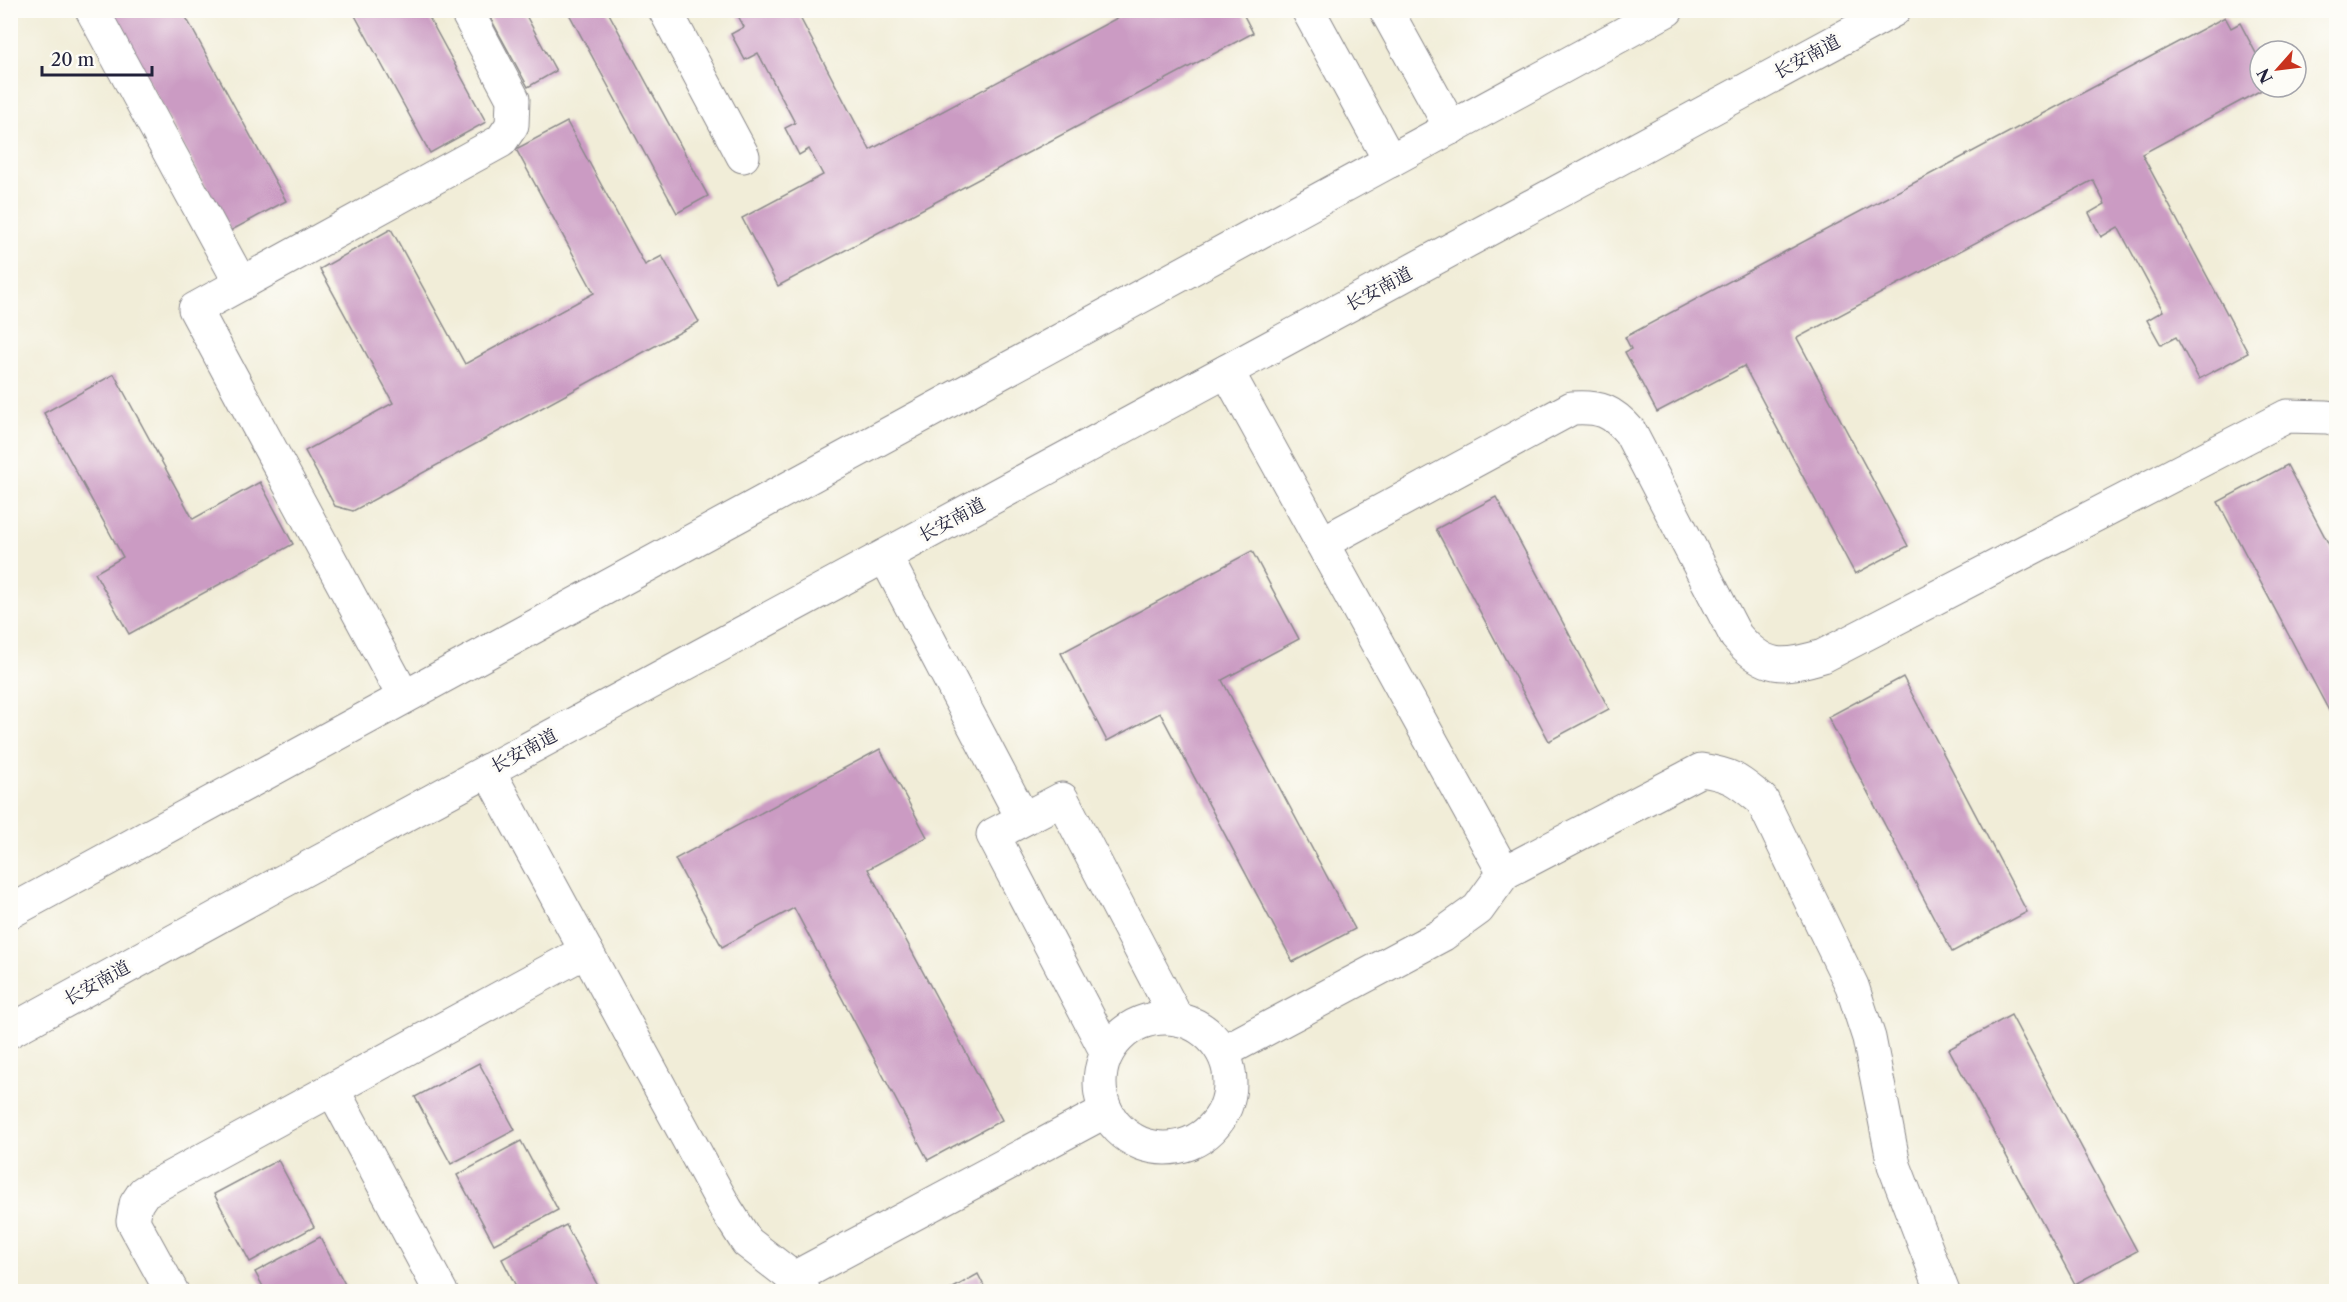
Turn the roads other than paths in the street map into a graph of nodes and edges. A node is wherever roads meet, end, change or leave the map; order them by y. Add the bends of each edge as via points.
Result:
1 (92, 10) edge
2 (466, 10) edge
3 (664, 10) edge
4 (1308, 10) edge
5 (1386, 10) edge
6 (1667, 10) edge
7 (1894, 10) edge
8 (1451, 128) junction
9 (743, 156) dead end
10 (1390, 161) junction
11 (241, 284) junction
12 (1227, 370) junction
13 (2337, 419) edge
14 (1322, 543) junction
15 (885, 556) junction
16 (405, 697) junction
17 (488, 770) junction
18 (1023, 819) junction
19 (1504, 873) junction
20 (10, 912) edge
21 (586, 951) junction
22 (1177, 1019) junction
23 (10, 1031) edge
24 (1222, 1052) junction
25 (1107, 1053) junction
26 (333, 1090) junction
27 (1107, 1111) junction
28 (798, 1285) edge
29 (172, 1292) edge
30 (441, 1292) edge
31 (1943, 1292) edge

1 - 11 main road
2 - 11 main road via 513,99 512,125 501,141
3 - 9 main road
4 - 10 main road
5 - 8 main road
6 - 8 main road
7 - 12 main road, 长安南道
8 - 10 main road
10 - 16 main road
11 - 16 main road via 195,309
12 - 14 main road
12 - 15 main road, 长安南道
13 - 14 main road via 2287,416 1823,656 1794,664 1775,664 1751,653 1736,636 1630,432 1616,415 1592,406 1572,408
14 - 19 main road
15 - 17 main road, 长安南道
15 - 18 main road
16 - 20 main road
17 - 21 main road
17 - 23 main road, 长安南道
18 - 22 main road via 1062,799
18 - 25 main road via 993,835
19 - 24 main road via 1478,909 1442,935
19 - 31 main road via 1701,770 1737,779 1762,801 1852,986 1869,1038 1894,1165
21 - 26 main road
21 - 28 main road via 726,1209 747,1242
22 - 24 main road via 1196,1025
22 - 25 main road via 1141,1022 1126,1030
24 - 27 main road via 1229,1070 1230,1090 1215,1125 1200,1137 1165,1148 1147,1145 1130,1138
25 - 27 main road via 1101,1094
26 - 29 main road via 144,1192 136,1204 133,1221
26 - 30 main road
27 - 28 main road

